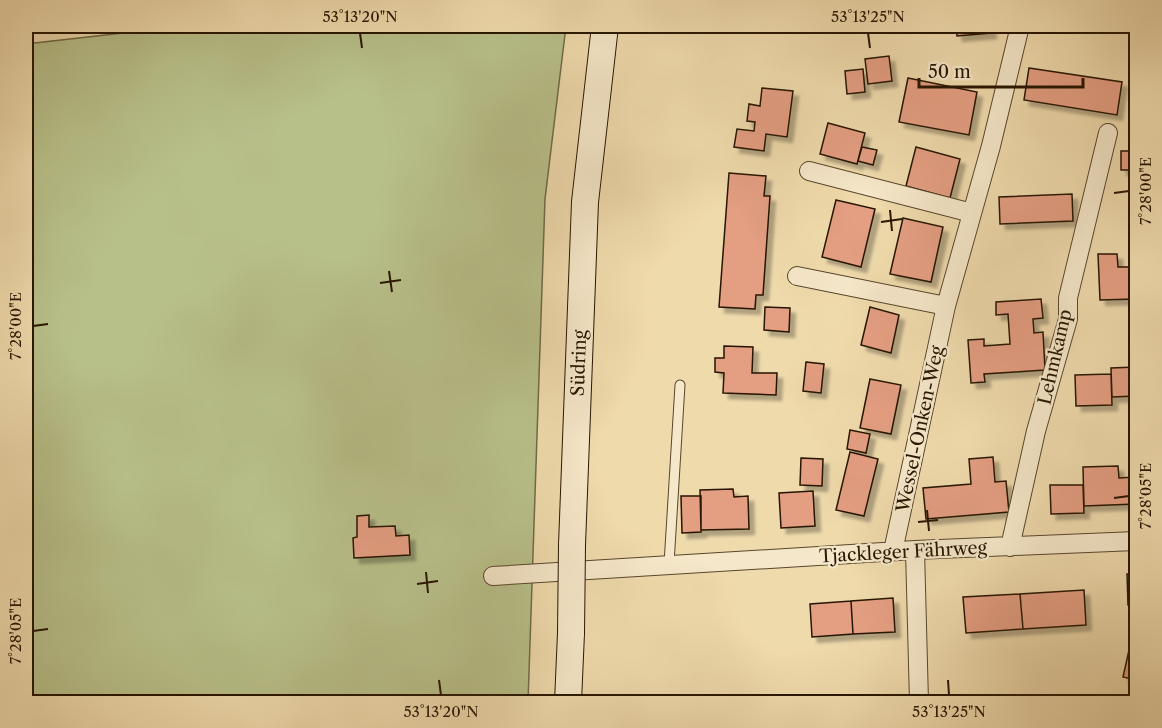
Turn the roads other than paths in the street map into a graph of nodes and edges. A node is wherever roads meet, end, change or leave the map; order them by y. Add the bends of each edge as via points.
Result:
1 (604, 26) edge
2 (1020, 26) edge
3 (1108, 133) dead end
4 (808, 171) dead end
5 (972, 213) junction
6 (796, 276) dead end
7 (946, 306) junction
8 (680, 385) dead end
9 (1137, 541) edge
10 (1010, 547) junction
11 (915, 550) junction
12 (893, 551) junction
13 (669, 564) junction
14 (493, 576) dead end
15 (568, 702) edge
16 (919, 702) edge

1 - 15 main road, Südring, bridge via 585,202
2 - 5 street, Wessel-Onken-Weg
3 - 10 street, Lehmkamp via 1068,298 1068,319 1036,431
4 - 5 street
5 - 7 street, Wessel-Onken-Weg
6 - 7 street
7 - 12 street, Wessel-Onken-Weg
8 - 13 lane
9 - 10 street, Tjackleger Fährweg
10 - 11 street, Tjackleger Fährweg
11 - 12 street, Tjackleger Fährweg
11 - 16 street
12 - 13 street, Tjackleger Fährweg
13 - 14 street, Tjackleger Fährweg

